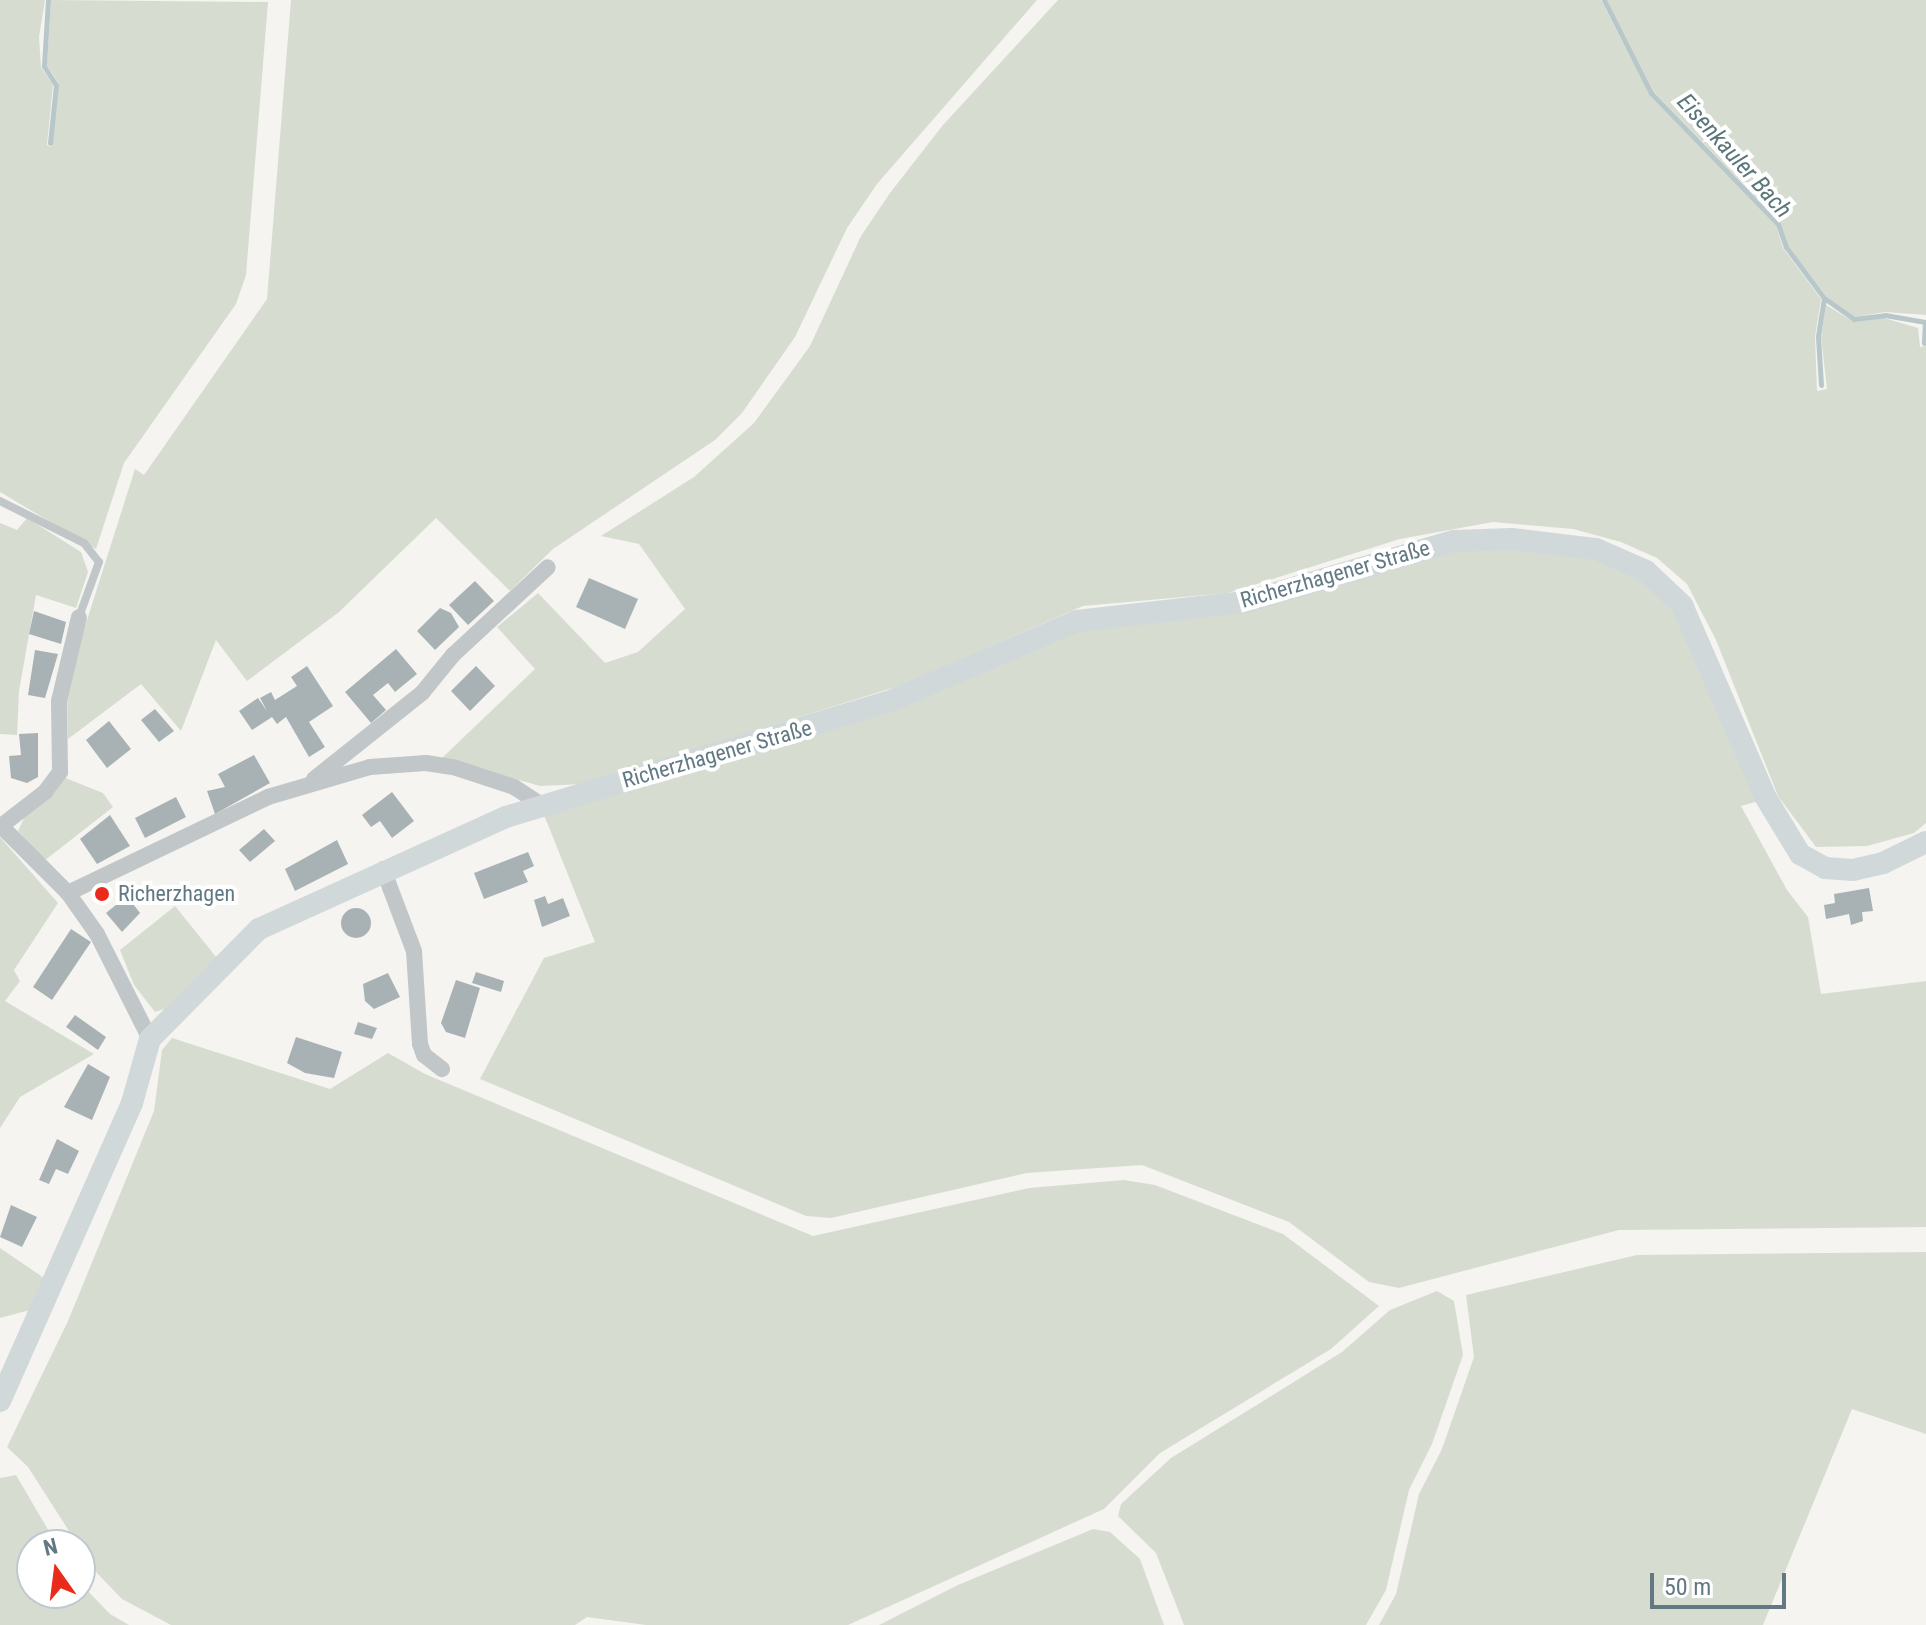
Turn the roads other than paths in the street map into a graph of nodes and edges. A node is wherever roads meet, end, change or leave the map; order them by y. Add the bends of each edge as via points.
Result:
1 (0, 501) edge
2 (548, 567) dead end
3 (79, 617) joint
4 (310, 782) junction
5 (540, 804) junction
6 (0, 826) edge
7 (1926, 842) edge
8 (383, 869) junction
9 (68, 893) junction
10 (150, 1039) junction
11 (442, 1069) dead end
12 (0, 1401) edge

1 - 3 lane via 84,543 99,562
2 - 4 street via 453,655 422,693
3 - 6 street via 59,701 60,772 45,792
4 - 5 street via 370,767 426,763 514,787
4 - 9 street via 252,804
5 - 7 street, Richerzhagener Straße via 874,706 1077,621 1245,602 1426,546 1497,538 1596,549 1637,565 1674,595 1696,629 1775,817 1808,860 1825,868 1853,870 1883,863
5 - 8 street
6 - 9 street
8 - 10 street via 259,929
8 - 11 street via 414,951 420,1044 424,1055
9 - 10 street via 106,948
10 - 12 street via 132,1103

